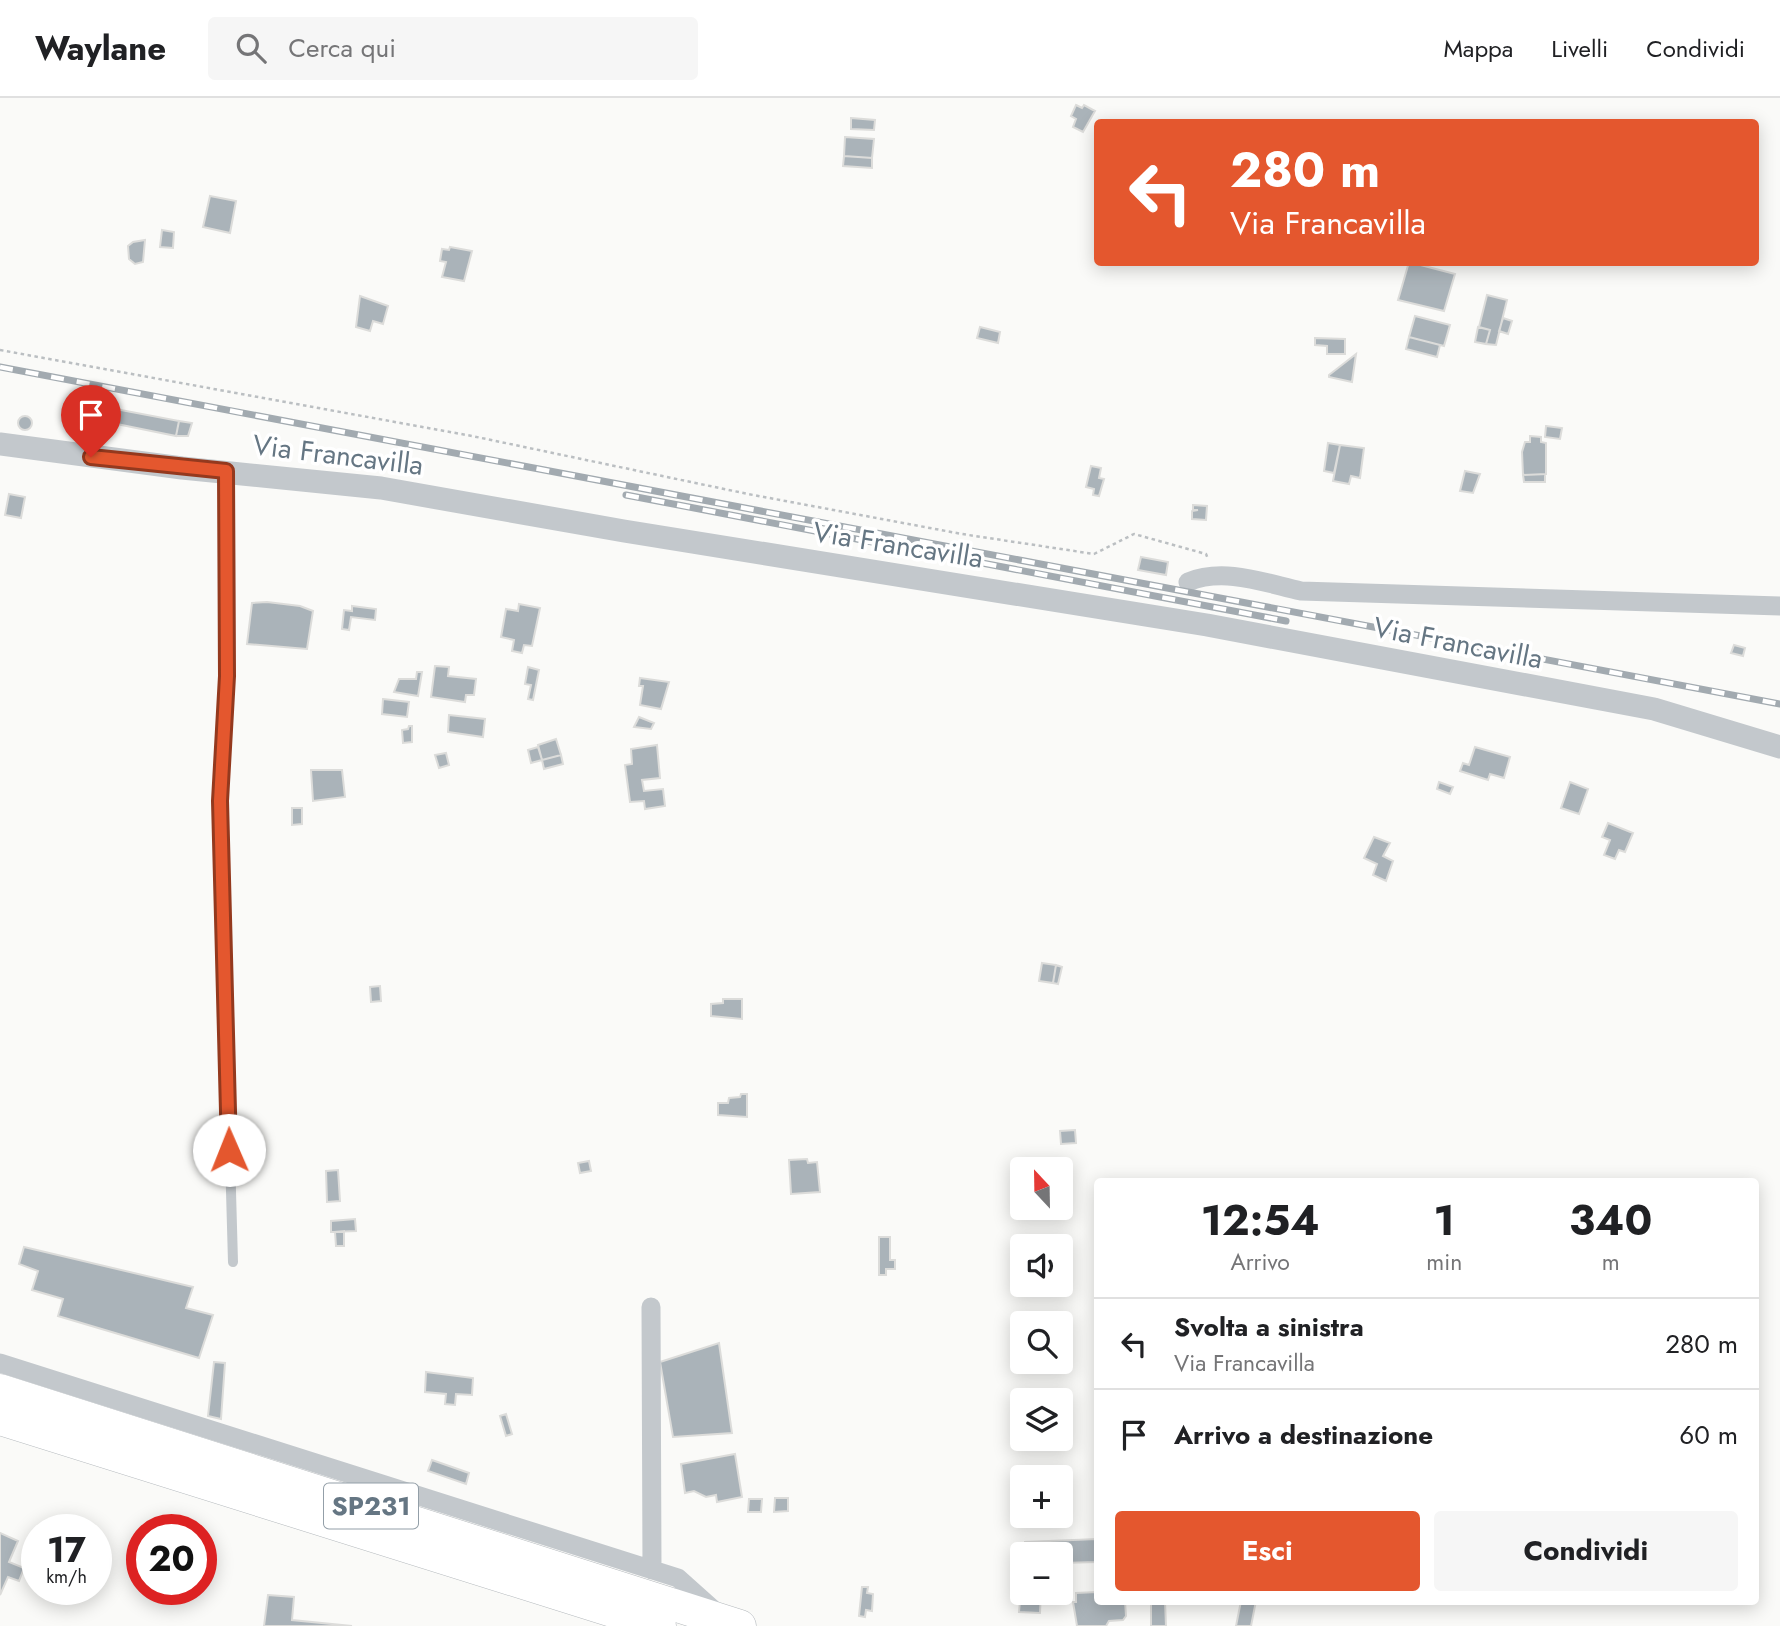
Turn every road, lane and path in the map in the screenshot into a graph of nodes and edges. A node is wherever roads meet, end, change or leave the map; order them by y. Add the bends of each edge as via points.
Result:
1 (0, 350) edge
2 (0, 444) edge
3 (226, 471) junction
4 (1214, 576) junction
5 (1188, 582) dead end
6 (1780, 606) edge
7 (1780, 747) edge
8 (233, 1262) dead end
9 (651, 1307) dead end
10 (0, 1363) edge
11 (0, 1390) edge
12 (0, 1419) edge
13 (0, 1431) edge
14 (652, 1570) junction
15 (734, 1624) edge
16 (621, 1626) edge
17 (660, 1626) edge

1 - 4 path via 447,431 962,534 1094,554 1135,534 1206,554
2 - 3 street, Via Francavilla
3 - 7 street, Via Francavilla via 381,488 1207,625 1654,709
3 - 8 lane via 227,676 220,801
4 - 5 street
4 - 6 street via 1301,590
9 - 14 street
10 - 14 street, SP231
11 - 15 highway, SP231
12 - 17 highway, SP231
13 - 16 street
14 - 15 street, SP231 via 678,1578

